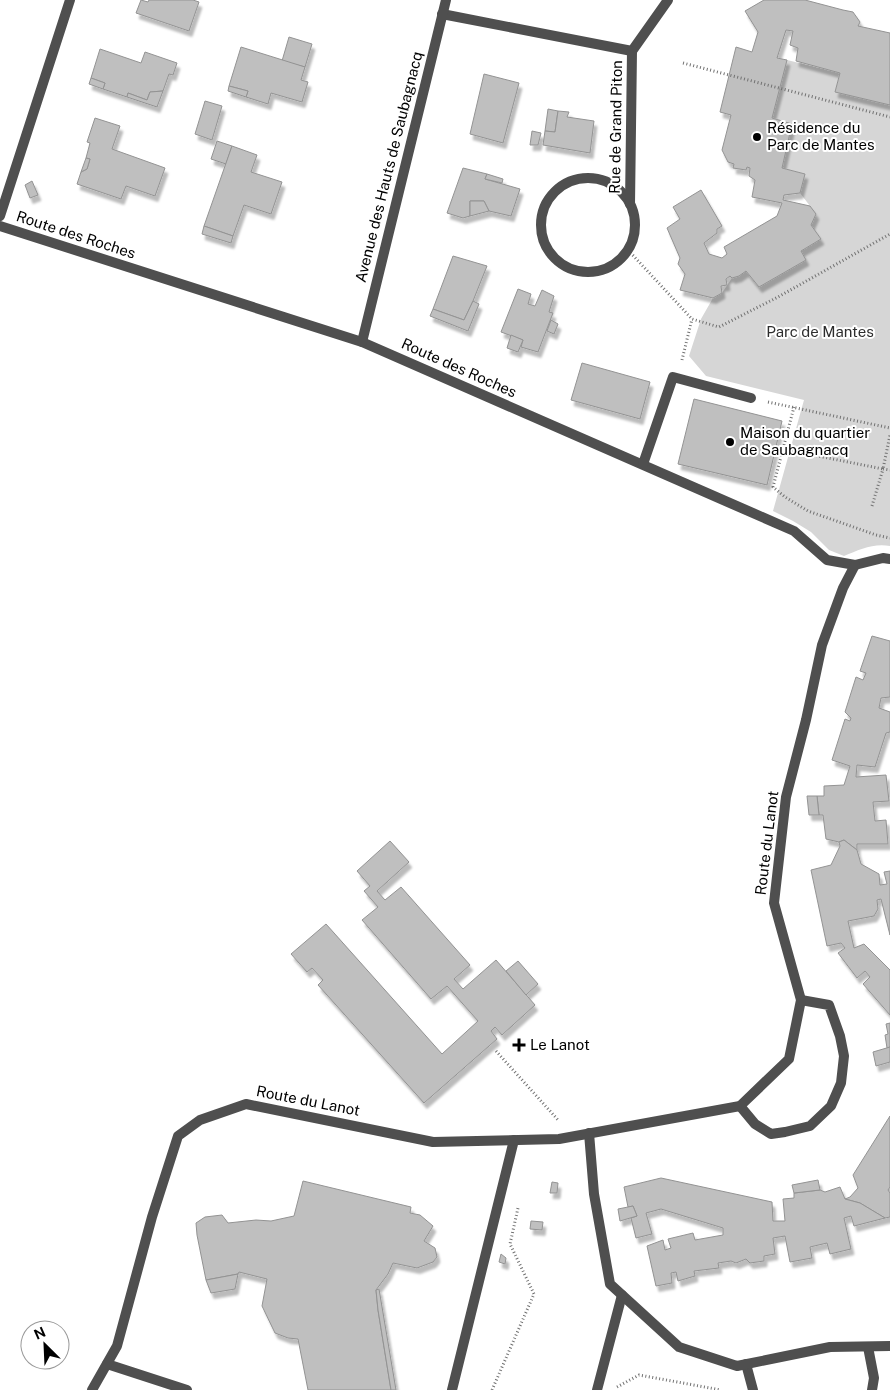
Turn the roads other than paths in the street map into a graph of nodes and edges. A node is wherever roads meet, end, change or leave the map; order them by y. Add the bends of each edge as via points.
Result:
1 (70, 0) edge
2 (446, 0) edge
3 (668, 0) edge
4 (442, 14) junction
5 (632, 51) junction
6 (630, 204) junction
7 (0, 216) edge
8 (0, 226) edge
9 (362, 342) junction
10 (751, 398) road end
11 (642, 464) junction
12 (890, 559) edge
13 (855, 565) junction
14 (801, 1000) junction
15 (740, 1106) junction
16 (589, 1133) junction
17 (514, 1140) junction
18 (622, 1295) junction
19 (890, 1346) edge
20 (868, 1347) junction
21 (107, 1364) junction
22 (746, 1364) junction
23 (92, 1390) edge
24 (187, 1390) edge
25 (452, 1390) edge
26 (597, 1390) edge
27 (752, 1390) edge
28 (872, 1390) edge

1 - 7 street
2 - 4 street, Avenue des Hauts de Saubagnacq
3 - 5 street, Rue de Grand Piton
4 - 5 street, Rue de Grand Piton
4 - 9 street, Avenue des Hauts de Saubagnacq
5 - 6 street, Rue de Grand Piton
6 - 6 street, Rue de Grand Piton via 635,220 634,235 628,250 617,262 588,272 573,270 549,252 540,222 552,194 564,184 578,178 609,182
8 - 9 street, Route des Roches
9 - 11 street, Route des Roches
10 - 11 street via 672,377
11 - 13 street, Route des Roches via 794,531 827,560
12 - 13 street, Route des Roches
13 - 14 street, Route du Lanot via 822,645 786,797 774,903
14 - 15 street, Route du Lanot via 789,1058
14 - 15 street via 829,1005 840,1036 844,1056 841,1083 831,1106 810,1126 771,1134 756,1124
15 - 16 street, Route du Lanot
16 - 17 street, Route du Lanot via 558,1139
16 - 18 street via 594,1194 610,1284
17 - 21 street, Route du Lanot via 433,1142 246,1104 200,1120 178,1136 116,1346
17 - 25 street
18 - 22 street via 679,1347 737,1366
18 - 26 street
19 - 20 street
20 - 22 street via 830,1347
20 - 28 street via 874,1378
21 - 23 street, Route du Lanot
21 - 24 street
22 - 27 street

